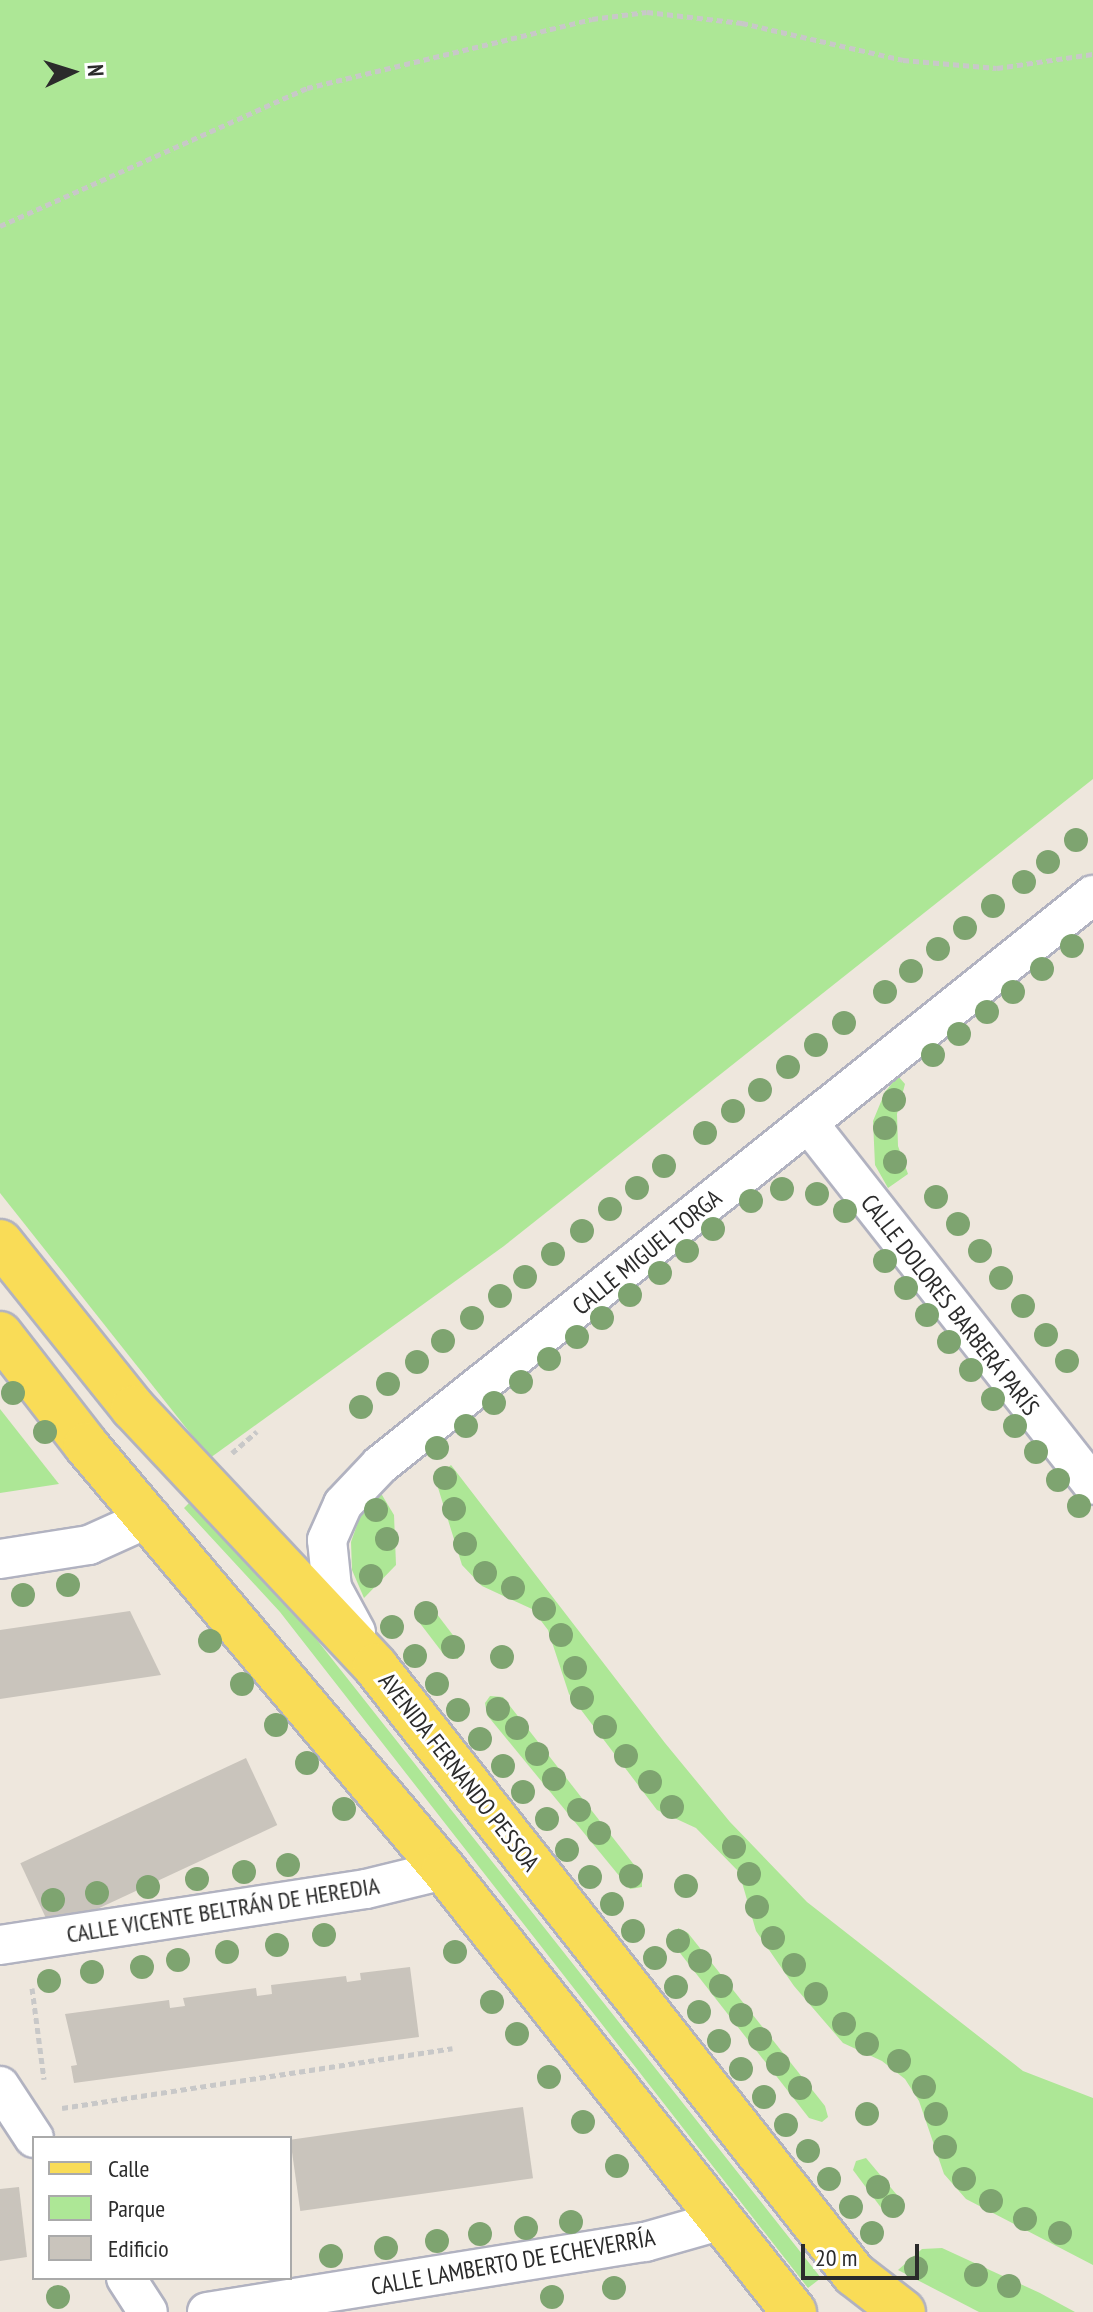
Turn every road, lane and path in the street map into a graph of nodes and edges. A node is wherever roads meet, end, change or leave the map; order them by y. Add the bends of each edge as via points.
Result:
1 (1093, 54) edge
2 (0, 226) edge
3 (1093, 895) edge
4 (809, 1124) junction
5 (0, 1242) edge
6 (0, 1334) edge
7 (1093, 1485) edge
8 (151, 1517) junction
9 (0, 1559) edge
10 (375, 1666) junction
11 (444, 1870) junction
12 (0, 1945) edge
13 (32, 1988) dead end
14 (452, 2048) dead end
15 (0, 2086) edge
16 (46, 2095) dead end
17 (53, 2102) dead end
18 (33, 2136) edge
19 (722, 2220) junction
20 (127, 2280) edge
21 (148, 2312) edge
22 (207, 2312) edge
23 (794, 2312) edge
24 (903, 2312) edge

1 - 2 path via 997,68 903,60 742,23 647,12 592,19 307,88
3 - 4 street, CALLE MIGUEL TORGA
4 - 7 street, CALLE DOLORES BARBERÁ PARÍS
4 - 10 street, CALLE MIGUEL TORGA via 392,1456 343,1504 327,1540 332,1588
5 - 10 main road, AVENIDA FERNANDO PESSOA via 133,1408
6 - 8 main road via 86,1445
8 - 9 street via 89,1545
8 - 11 main road
10 - 24 main road, AVENIDA FERNANDO PESSOA via 854,2274
11 - 12 street, CALLE VICENTE BELTRÁN DE HEREDIA via 366,1889
11 - 19 main road
13 - 16 path
14 - 17 path via 59,2109
15 - 18 street
19 - 22 street, CALLE LAMBERTO DE ECHEVERRÍA via 645,2242
19 - 23 main road
20 - 21 street

